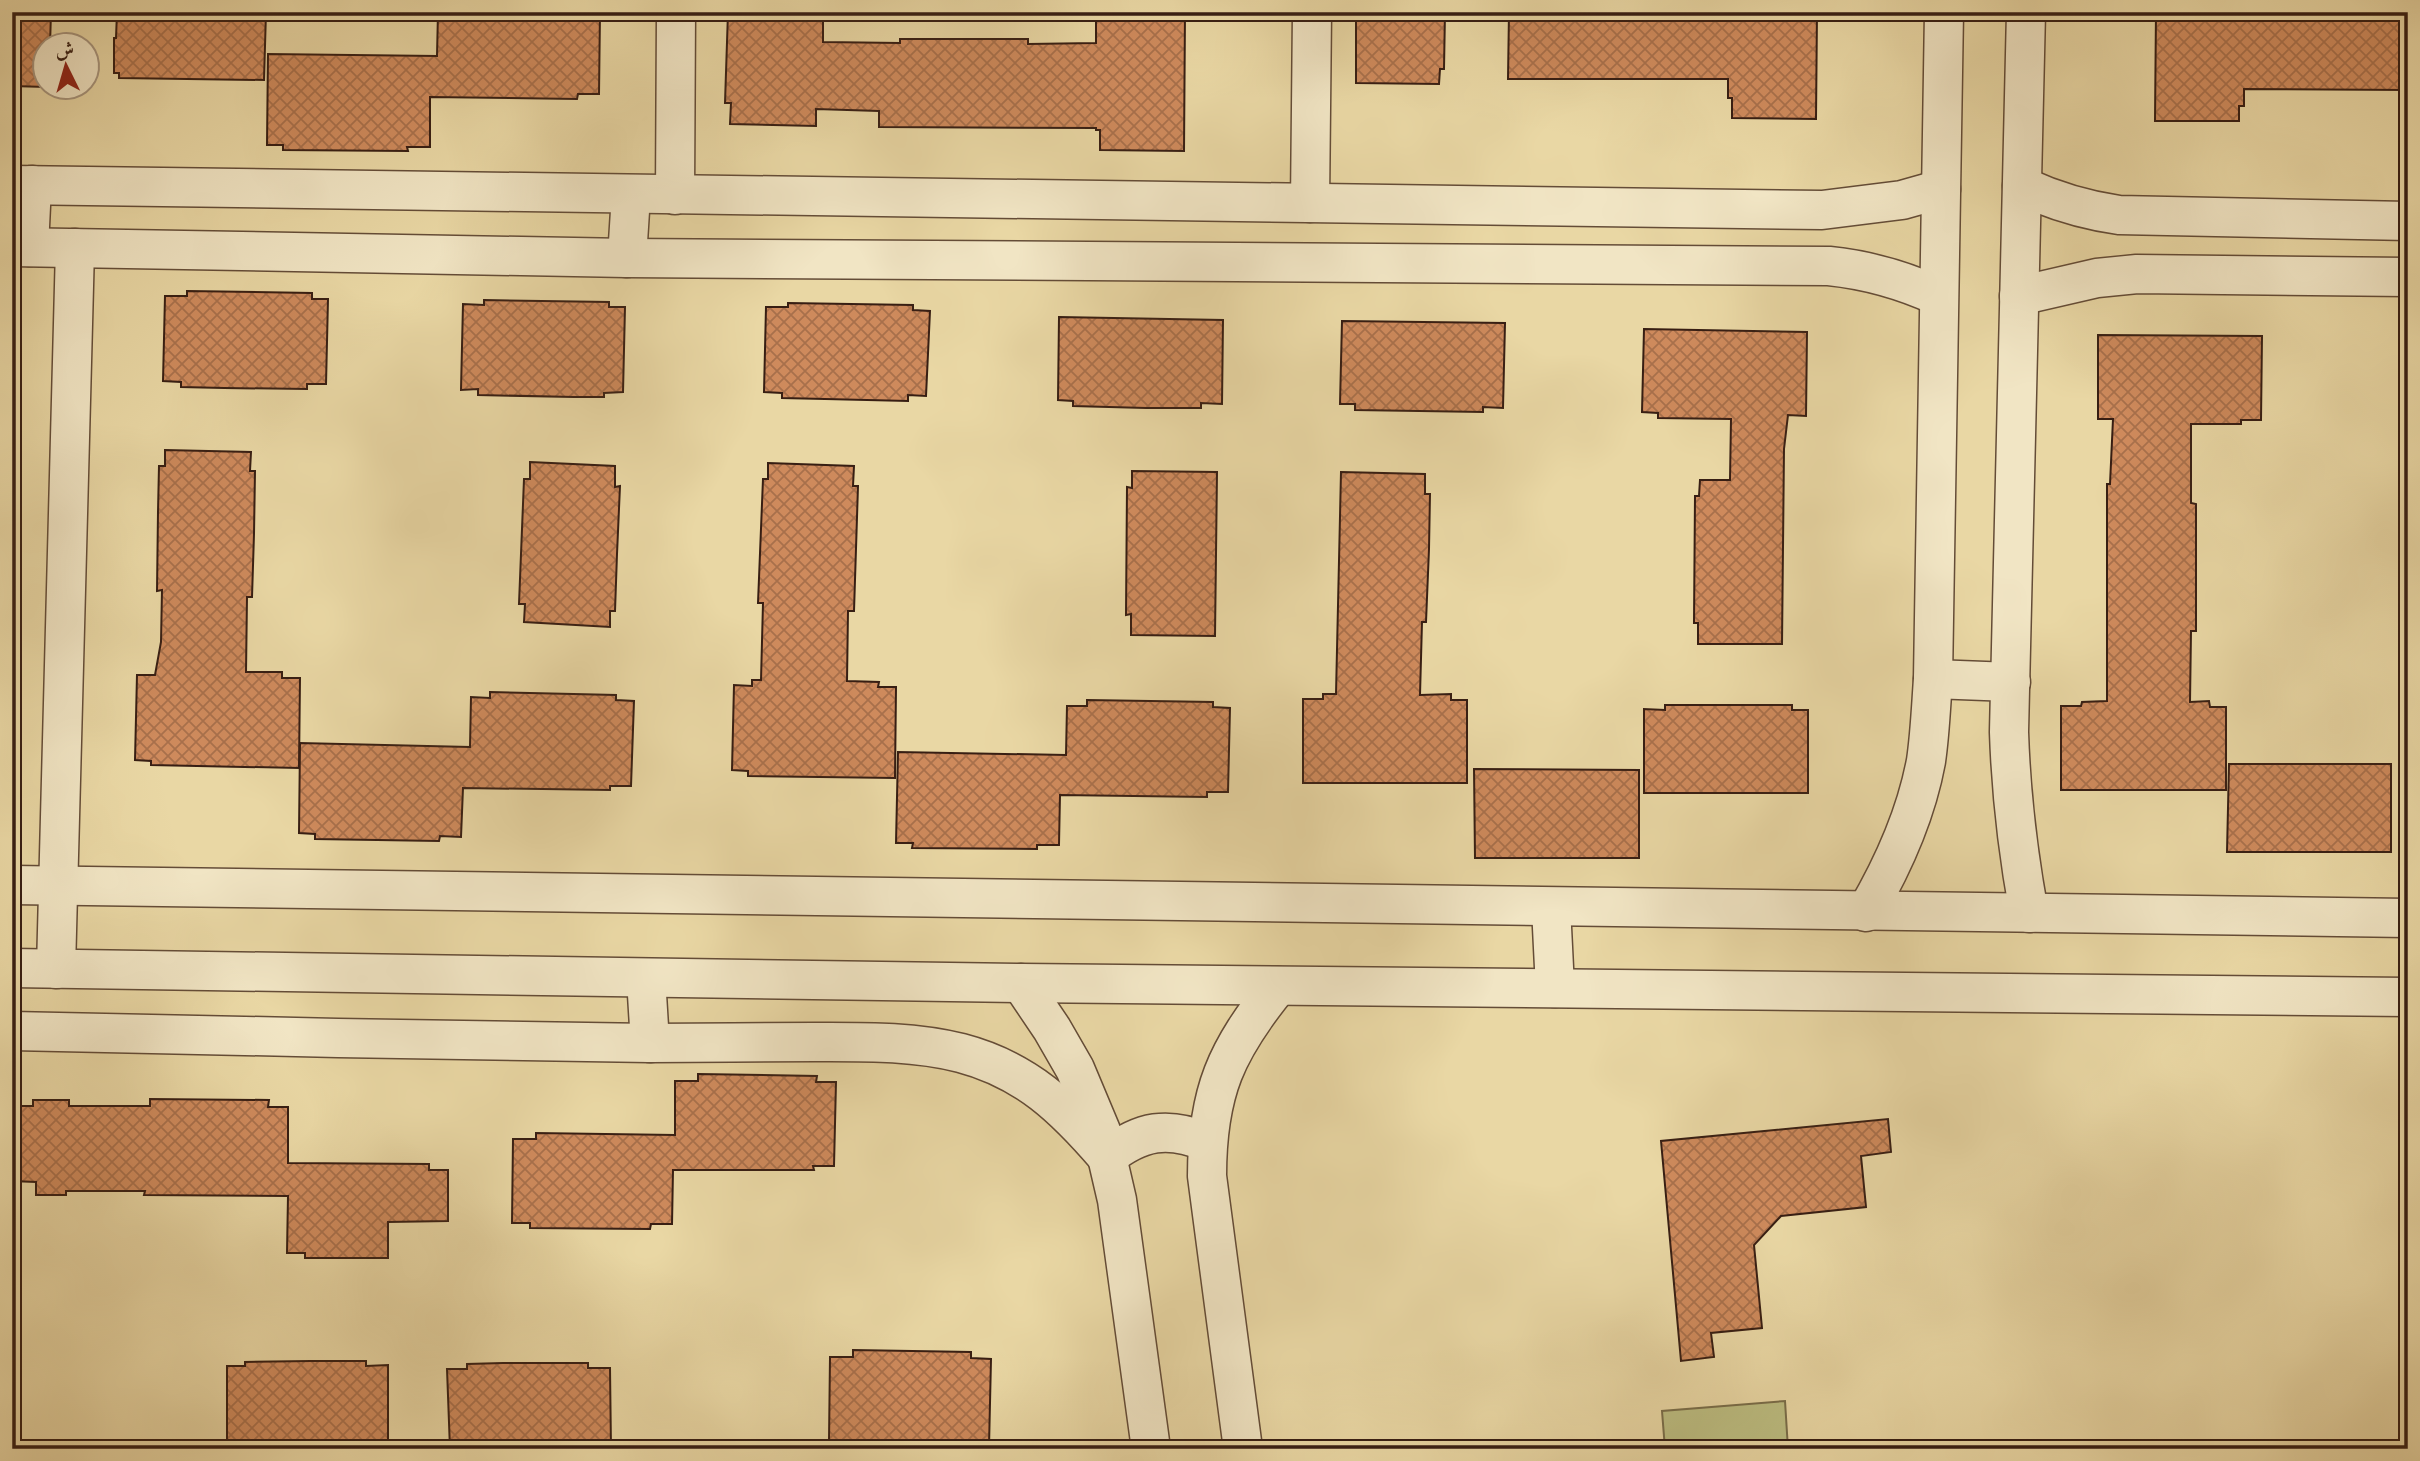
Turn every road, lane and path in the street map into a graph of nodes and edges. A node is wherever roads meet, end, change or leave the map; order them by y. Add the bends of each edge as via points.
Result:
1 (676, 12) edge
2 (1312, 12) edge
3 (1944, 12) edge
4 (2025, 12) edge
5 (22, 185) edge
6 (2022, 186) junction
7 (1941, 189) junction
8 (631, 195) junction
9 (675, 195) junction
10 (1310, 203) junction
11 (2318, 220) junction
12 (2408, 221) edge
13 (21, 247) edge
14 (75, 248) junction
15 (627, 258) junction
16 (2320, 274) junction
17 (2408, 277) edge
18 (1938, 296) junction
19 (2019, 296) junction
20 (1933, 679) junction
21 (2011, 682) junction
22 (12, 885) edge
23 (59, 886) junction
24 (1551, 907) junction
25 (1866, 912) junction
26 (2029, 913) junction
27 (2408, 918) edge
28 (12, 968) edge
29 (56, 969) junction
30 (646, 978) junction
31 (1021, 983) junction
32 (1278, 986) junction
33 (1555, 988) junction
34 (2408, 998) edge
35 (12, 1031) edge
36 (650, 1042) junction
37 (1207, 1142) junction
38 (1107, 1157) junction
39 (1151, 1449) edge
40 (1243, 1449) edge

1 - 9 street
2 - 10 street
3 - 7 street
4 - 6 street
5 - 8 street
5 - 13 street
6 - 11 street via 2052,200 2119,215
6 - 19 street
7 - 10 street via 1902,200 1822,210
7 - 18 street
8 - 9 street
8 - 15 street
9 - 10 street
11 - 12 street
11 - 16 street
13 - 14 street
14 - 15 street
14 - 23 street
15 - 18 street via 1829,266 1882,275
16 - 17 street
16 - 19 street via 2137,274
18 - 20 street
19 - 21 street
20 - 21 street
20 - 25 street via 1926,761 1917,800 1904,839
21 - 26 street via 2011,793
22 - 23 street
23 - 24 street
23 - 29 street
24 - 25 street
24 - 33 street
25 - 26 street
26 - 27 street
28 - 29 street
29 - 30 street
30 - 31 street
30 - 36 street
31 - 32 street
31 - 38 street via 1075,1069
32 - 33 street
32 - 37 street via 1231,1052 1218,1086
33 - 34 street
35 - 36 street
36 - 38 street via 883,1042 963,1054 999,1066 1048,1095
37 - 38 street via 1187,1134 1143,1135
37 - 40 street via 1207,1176
38 - 39 street via 1122,1228

